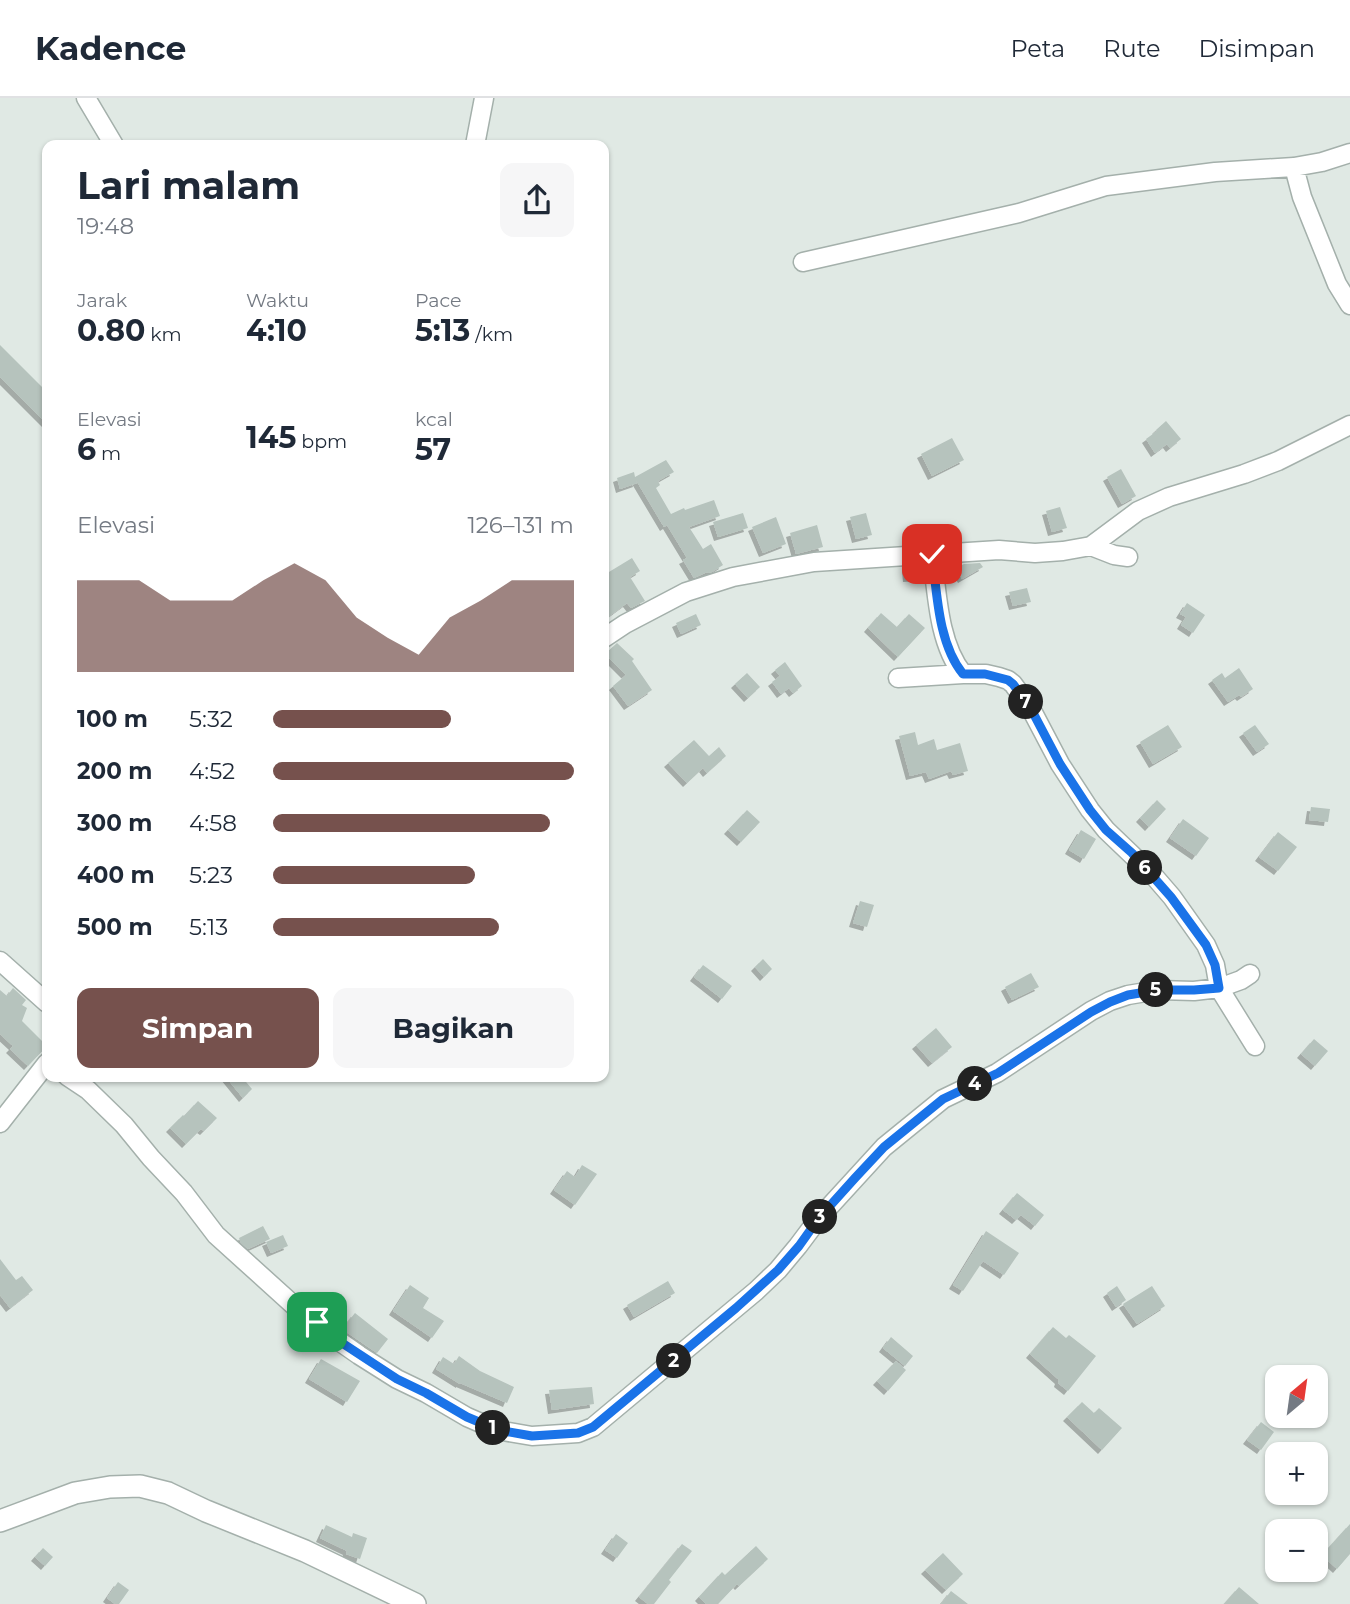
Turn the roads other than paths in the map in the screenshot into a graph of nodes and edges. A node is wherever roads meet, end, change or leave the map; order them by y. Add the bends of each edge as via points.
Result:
1 (86, 98) edge
2 (484, 98) edge
3 (111, 140) edge
4 (476, 140) edge
5 (1350, 153) edge
6 (1294, 167) junction
7 (803, 262) dead end
8 (1350, 305) edge
9 (1350, 425) edge
10 (1091, 546) junction
11 (932, 554) junction
12 (1128, 557) dead end
13 (609, 635) edge
14 (963, 674) junction
15 (898, 678) dead end
16 (0, 961) edge
17 (1250, 974) dead end
18 (1219, 988) junction
19 (42, 999) edge
20 (1255, 1046) dead end
21 (42, 1069) edge
22 (76, 1082) edge
23 (0, 1123) edge
24 (0, 1521) edge
25 (415, 1604) edge

1 - 3 street
2 - 4 street
5 - 6 street
6 - 7 street via 1106,186 1019,213
6 - 8 street via 1337,284
9 - 10 street via 1278,461 1158,501
10 - 11 street via 1035,553
10 - 12 street
11 - 13 street via 814,562 733,577 686,592
11 - 14 street via 944,635
14 - 15 street
14 - 18 street via 985,674 1013,684 1090,810 1165,890 1206,945
16 - 19 street
17 - 18 street
18 - 20 street
18 - 22 street via 1158,990 1110,1002 998,1073 943,1099 884,1147 778,1270 693,1345 593,1427 544,1436 498,1430 467,1417 336,1339 216,1235 124,1125
21 - 23 street
24 - 25 street via 75,1493 140,1486 168,1493 305,1551

